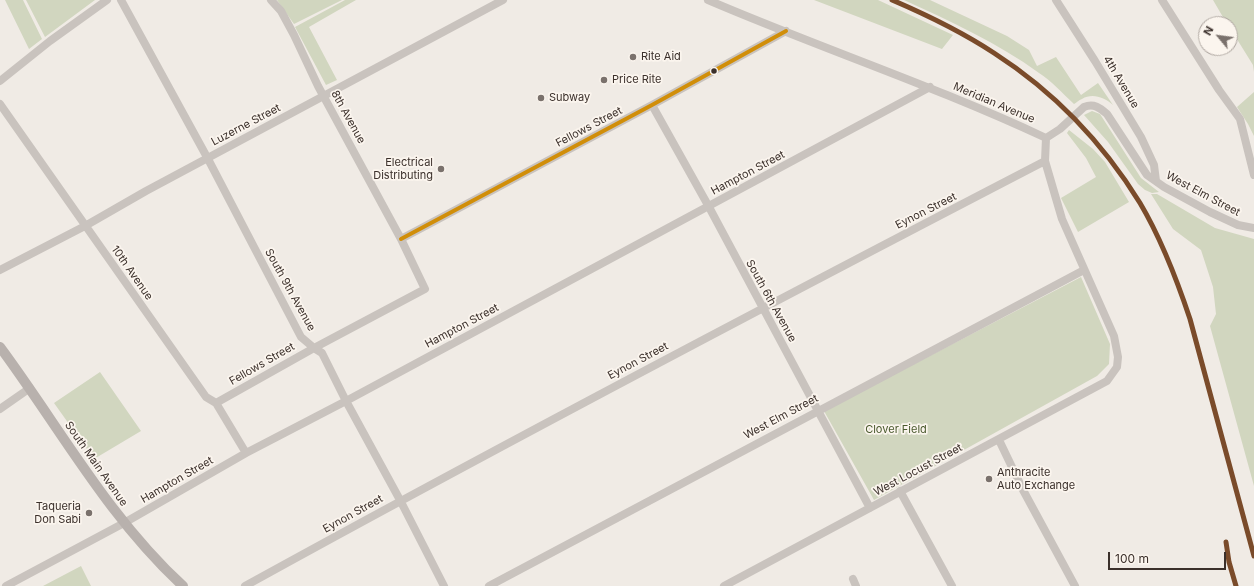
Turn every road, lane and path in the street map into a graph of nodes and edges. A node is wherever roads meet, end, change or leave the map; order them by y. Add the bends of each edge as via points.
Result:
1 (106, 0) edge
2 (121, 0) edge
3 (271, 0) edge
4 (503, 0) edge
5 (708, 0) edge
6 (1056, 0) edge
7 (1162, 0) edge
8 (786, 31) junction
9 (0, 81) edge
10 (930, 88) junction
11 (324, 96) junction
12 (0, 104) edge
13 (652, 106) junction
14 (1046, 138) junction
15 (208, 158) junction
16 (1045, 161) junction
17 (1254, 175) edge
18 (1156, 181) junction
19 (708, 207) junction
20 (85, 226) junction
21 (1254, 228) edge
22 (401, 239) junction
23 (0, 270) edge
24 (1084, 270) junction
25 (425, 289) joint
26 (762, 308) junction
27 (0, 347) edge
28 (314, 348) junction
29 (30, 388) junction
30 (346, 401) junction
31 (216, 403) junction
32 (0, 409) edge
33 (818, 410) junction
34 (999, 440) junction
35 (246, 453) junction
36 (900, 491) junction
37 (400, 500) junction
38 (870, 508) junction
39 (124, 523) junction
40 (728, 585) edge
41 (6, 586) edge
42 (183, 586) edge
43 (245, 586) edge
44 (444, 586) edge
45 (489, 586) edge
46 (952, 586) edge
47 (1075, 586) edge

1 - 9 street
2 - 15 street, South 9th Avenue
3 - 11 street, 8th Avenue via 281,11
4 - 11 street, Luzerne Street
5 - 8 street, Meridian Avenue
6 - 18 street, 4th Avenue via 1141,137 1154,165
7 - 17 street via 1240,119
8 - 10 street, Meridian Avenue
8 - 13 street, Fellows Street
10 - 14 street, Meridian Avenue
10 - 19 street, Hampton Street
11 - 15 street, Luzerne Street
11 - 22 street, 8th Avenue
12 - 20 street, 10th Avenue
13 - 19 street, South 6th Avenue
13 - 22 street, Fellows Street
14 - 16 street
14 - 18 street, West Elm Street via 1084,107 1094,105 1107,114 1147,175
15 - 20 street, Luzerne Street
15 - 28 street, South 9th Avenue via 301,337
16 - 24 street via 1062,219
16 - 26 street, Eynon Street
18 - 21 street, West Elm Street via 1238,225
19 - 26 street, South 6th Avenue
19 - 30 street, Hampton Street
20 - 23 street, Luzerne Street
20 - 31 street, 10th Avenue via 206,397
22 - 25 street, 8th Avenue
24 - 33 street, West Elm Street
24 - 34 street, West Locust Street via 1114,336 1117,367 1107,381
25 - 28 street, Fellows Street
26 - 33 street, South 6th Avenue
26 - 37 street, Eynon Street
27 - 29 main road, South Main Avenue
28 - 30 street, South 9th Avenue via 322,353
28 - 31 street, Fellows Street
29 - 32 street
29 - 39 main road, South Main Avenue via 88,475
30 - 35 street, Hampton Street
30 - 37 street, South 9th Avenue
31 - 35 street, 10th Avenue
33 - 38 street, South 6th Avenue
33 - 45 street, West Elm Street
34 - 36 street, West Locust Street
34 - 47 street
35 - 39 street, Hampton Street
36 - 38 street, West Locust Street
36 - 46 street
37 - 43 street, Eynon Street
37 - 44 street, South 9th Avenue
38 - 40 street, West Locust Street
39 - 41 street, Hampton Street
39 - 42 main road, South Main Avenue

